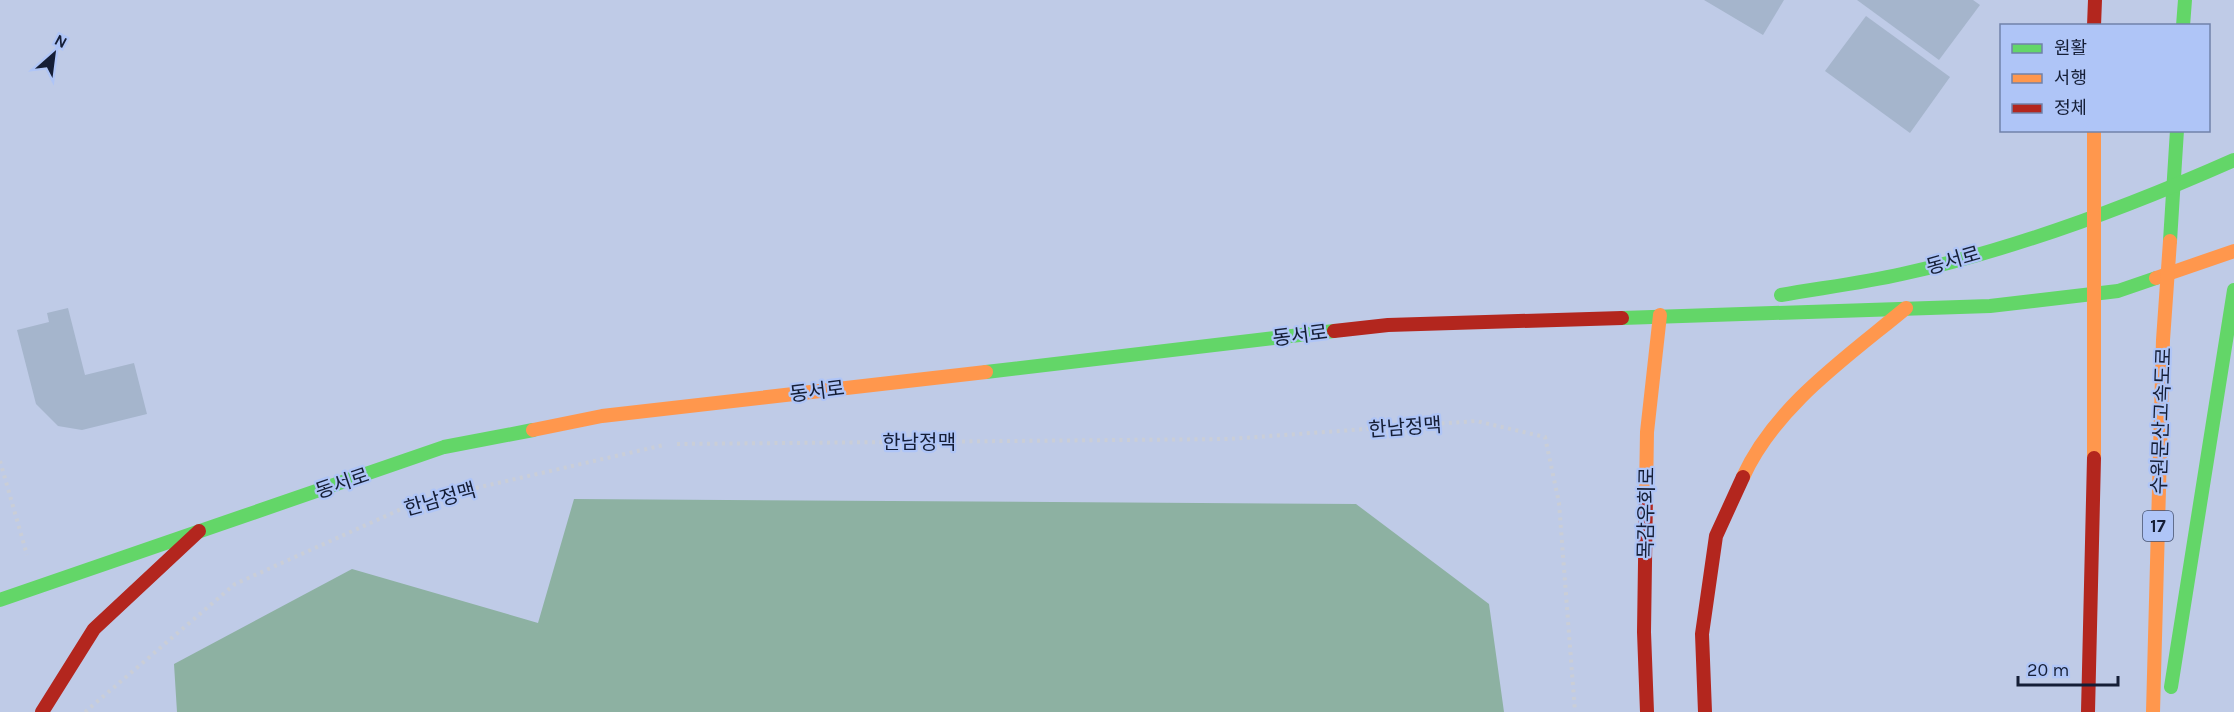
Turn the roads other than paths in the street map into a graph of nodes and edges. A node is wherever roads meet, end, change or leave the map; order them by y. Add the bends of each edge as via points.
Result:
1 (2096, 0) edge
2 (2185, 0) edge
3 (2094, 24) edge
4 (2183, 24) edge
5 (2094, 132) edge
6 (2176, 132) edge
7 (2234, 160) edge
8 (2234, 251) edge
9 (2234, 290) edge
10 (1906, 308) junction
11 (1660, 315) junction
12 (199, 531) junction
13 (0, 600) edge
14 (42, 712) edge
15 (1647, 712) edge
16 (1705, 712) edge
17 (2088, 712) edge
18 (2152, 712) edge
19 (2166, 712) edge

1 - 3 main road
2 - 4 main road
5 - 17 main road via 2096,366
6 - 18 main road, 수원문산고속도로 / 17 via 2163,340
7 - 11 main road, 동서로 via 2142,201 2025,240 1903,274
8 - 10 main road, 동서로 via 2118,291 1990,306
9 - 19 main road
10 - 11 main road, 동서로
10 - 16 main road via 1815,382 1755,450 1716,537 1702,634
11 - 12 main road, 동서로 via 1388,325 602,416 444,447
11 - 15 main road, 목감우회로 via 1647,432
12 - 13 main road, 동서로
12 - 14 main road via 94,629

